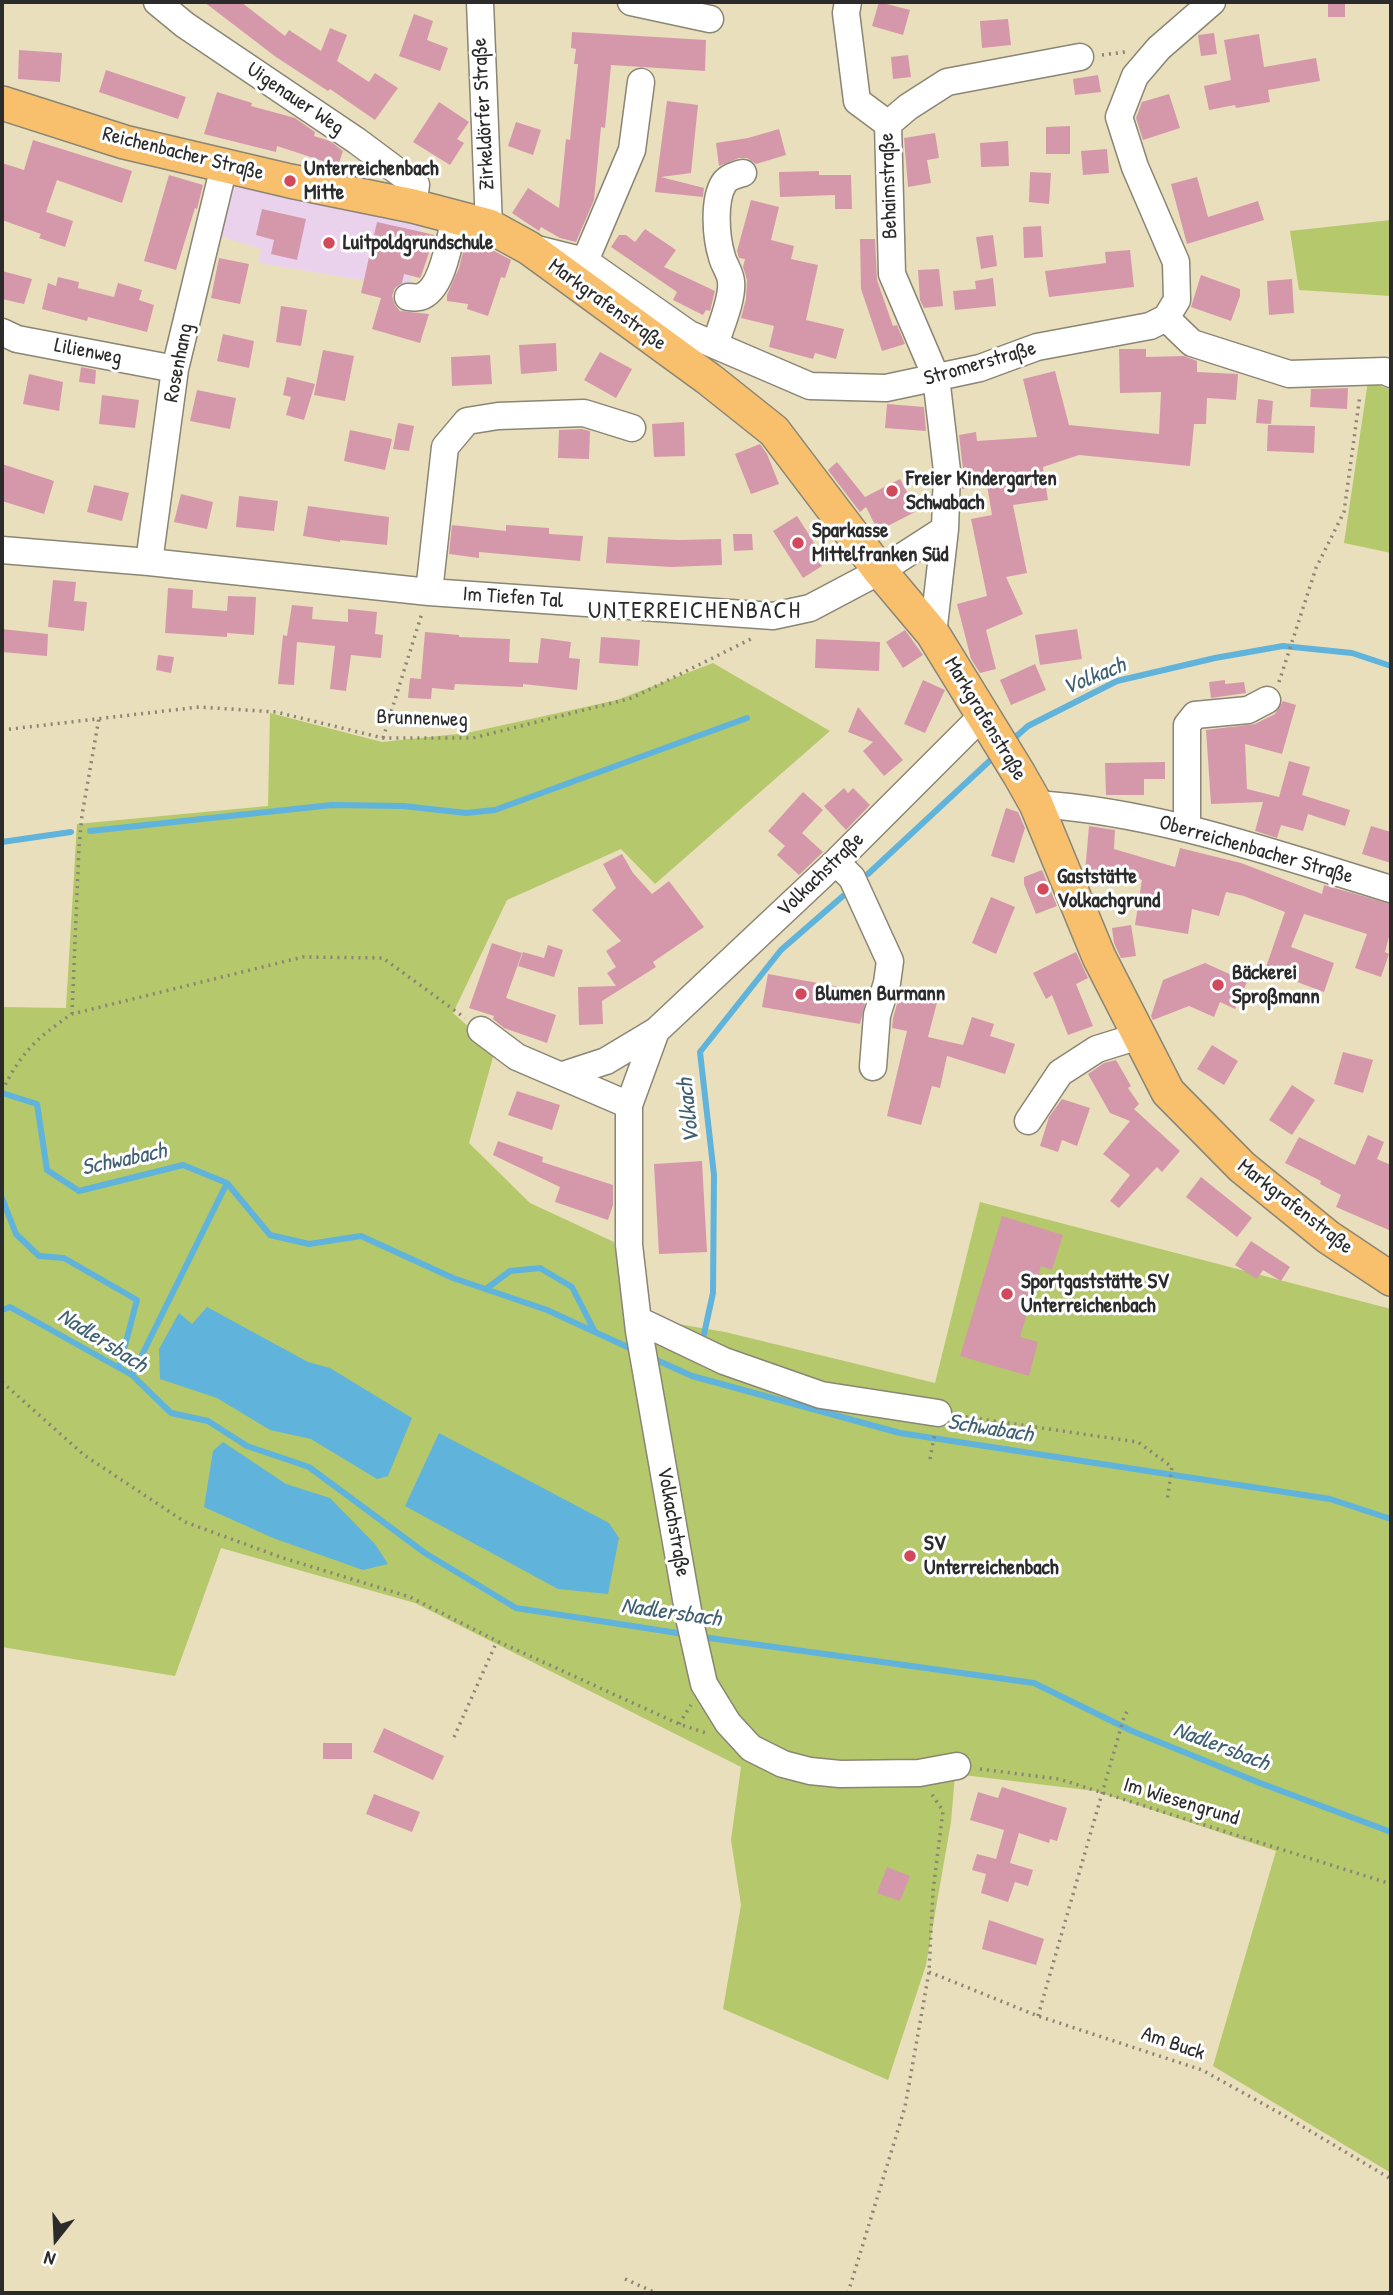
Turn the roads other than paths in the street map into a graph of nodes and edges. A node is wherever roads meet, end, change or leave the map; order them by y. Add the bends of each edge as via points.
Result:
1 (157, 2) edge
2 (480, 2) edge
3 (631, 2) edge
4 (848, 2) edge
5 (1212, 2) edge
6 (710, 19) dead end
7 (1080, 57) road end
8 (641, 82) dead end
9 (2, 103) edge
10 (888, 124) junction
11 (224, 166) junction
12 (743, 173) dead end
13 (413, 206) junction
14 (455, 217) junction
15 (489, 226) junction
16 (529, 247) junction
17 (585, 261) junction
18 (408, 297) dead end
19 (1166, 318) junction
20 (2, 332) edge
21 (715, 345) junction
22 (176, 369) junction
23 (1391, 374) edge
24 (936, 377) junction
25 (632, 428) dead end
26 (945, 529) junction
27 (2, 550) edge
28 (149, 562) junction
29 (880, 571) junction
30 (429, 592) junction
31 (933, 634) junction
32 (1267, 700) dead end
33 (986, 720) junction
34 (1036, 804) junction
35 (1187, 827) junction
36 (836, 862) junction
37 (1391, 889) edge
38 (481, 1030) road end
39 (656, 1031) junction
40 (1139, 1036) junction
41 (873, 1067) dead end
42 (563, 1075) junction
43 (629, 1105) junction
44 (1028, 1121) dead end
45 (1391, 1279) edge
46 (639, 1325) junction
47 (936, 1421) road end
48 (957, 1766) road end

1 - 13 street, Uigenauer Weg via 416,185
2 - 15 street, Zirkeldörfer Straße
3 - 6 street
4 - 10 street, Behaimstraße via 857,101
5 - 19 street via 1159,48 1135,76 1119,117 1176,262 1177,300
7 - 10 street via 947,82
8 - 17 street via 632,150
9 - 11 main road, Reichenbacher Straße via 124,142
10 - 24 street, Behaimstraße via 892,274
11 - 13 main road, Reichenbacher Straße
11 - 22 street, Rosenhang
12 - 21 street via 723,184 718,206 717,236 731,291
13 - 14 main road, Reichenbacher Straße
14 - 15 main road, Reichenbacher Straße
14 - 18 street via 438,280 420,297
15 - 16 main road, Markgrafenstraße
16 - 17 street, Stromerstraße
16 - 29 main road, Markgrafenstraße via 774,431
17 - 21 street, Stromerstraße via 689,334
19 - 23 street via 1192,343 1289,374
19 - 24 street, Stromerstraße via 1150,326 1037,347 979,368
20 - 22 street, Lilienweg via 16,339
21 - 24 street, Stromerstraße via 810,386 886,388
22 - 28 street, Rosenhang
24 - 26 street, Behaimstraße via 947,471
25 - 30 street via 584,413 467,421 445,447
26 - 29 street, Im Tiefen Tal
26 - 31 street, Behaimstraße
27 - 28 street, Im Tiefen Tal
28 - 30 street, Im Tiefen Tal
29 - 30 street, Im Tiefen Tal via 810,608 773,616
29 - 31 main road, Markgrafenstraße
31 - 33 main road, Markgrafenstraße
32 - 35 street via 1248,710 1195,715 1187,725
33 - 34 main road, Markgrafenstraße
33 - 36 street, Volkachstraße
34 - 35 street, Oberreichenbacher Straße
34 - 40 main road, Markgrafenstraße via 1099,957
35 - 37 street, Oberreichenbacher Straße
36 - 39 street, Volkachstraße
36 - 41 street via 852,878 890,961 877,1015
38 - 42 street via 517,1057
39 - 42 street, Volkachstraße via 606,1061
39 - 43 street, Volkachstraße
40 - 44 street via 1097,1049 1060,1073
40 - 45 main road, Markgrafenstraße via 1168,1092 1242,1167 1328,1237
42 - 43 street
43 - 46 street, Volkachstraße via 629,1245
46 - 47 street via 821,1395
46 - 48 street, Volkachstraße via 704,1684 729,1723 751,1748 810,1771 919,1773

